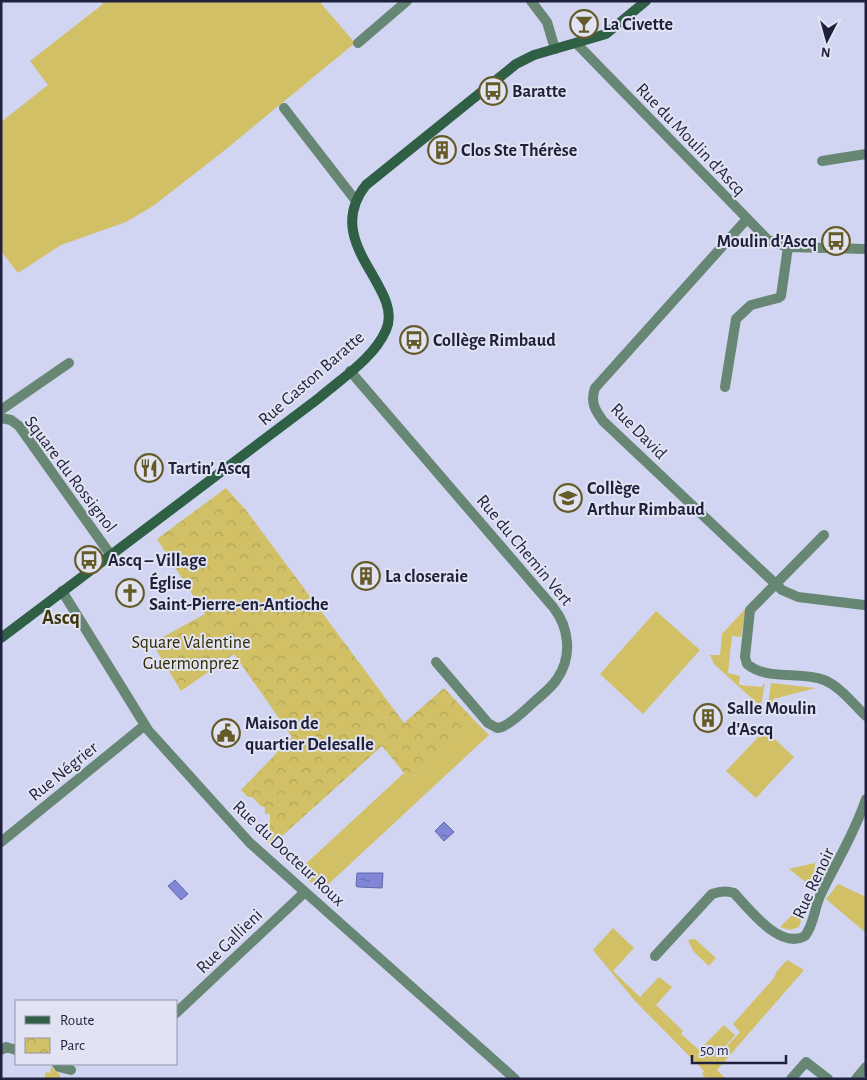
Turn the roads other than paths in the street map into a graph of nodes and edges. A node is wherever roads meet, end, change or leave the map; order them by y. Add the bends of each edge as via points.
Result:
1 (531, 1) edge
2 (646, 1) edge
3 (405, 2) edge
4 (358, 43) dead end
5 (577, 44) junction
6 (555, 49) junction
7 (284, 108) dead end
8 (866, 154) edge
9 (822, 161) dead end
10 (356, 201) junction
11 (746, 220) junction
12 (788, 247) junction
13 (866, 249) edge
14 (69, 363) dead end
15 (350, 371) junction
16 (725, 387) dead end
17 (1, 410) edge
18 (1, 418) edge
19 (824, 535) dead end
20 (110, 554) junction
21 (775, 584) junction
22 (62, 591) junction
23 (864, 605) dead end
24 (1, 638) edge
25 (436, 662) dead end
26 (866, 716) edge
27 (144, 725) junction
28 (866, 799) edge
29 (1, 842) edge
30 (305, 892) junction
31 (655, 956) dead end
32 (178, 1011) edge
33 (1, 1050) edge
34 (15, 1050) edge
35 (58, 1065) edge
36 (866, 1067) edge
37 (71, 1071) edge
38 (515, 1079) edge
39 (791, 1079) edge
40 (828, 1079) edge
41 (856, 1079) edge

1 - 6 street via 547,22
2 - 5 street, Rue Gaston Baratte via 606,34
3 - 4 street
5 - 6 street, Rue Gaston Baratte
5 - 11 street, Rue du Moulin d'Ascq
6 - 10 street, Rue Gaston Baratte via 524,59 502,74 366,185
7 - 10 street
8 - 9 street
10 - 15 street, Rue Gaston Baratte via 352,228 387,307 389,320 383,336
11 - 12 street, Rue du Moulin d'Ascq via 768,240
11 - 21 street, Rue David via 595,388 592,397 593,406 603,421
12 - 13 street, Rue du Moulin d'Ascq
12 - 16 street via 781,296 751,306 736,319
14 - 17 street, Square du Rossignol
15 - 20 street, Rue Gaston Baratte via 254,448
15 - 25 street, Rue du Chemin Vert via 553,607 566,628 565,659 557,679 502,727 488,724
18 - 20 street, Square du Rossignol via 18,426
19 - 21 street
20 - 22 street, Rue Gaston Baratte
21 - 23 street, Rue David via 798,597
21 - 26 street via 750,610 745,657 748,664 766,672 822,679 838,689
22 - 24 street, Rue Gaston Baratte
22 - 27 street, Rue du Docteur Roux
27 - 29 street, Rue Négrier
27 - 30 street, Rue du Docteur Roux via 250,844
28 - 31 street, Rue Renoir via 849,844 819,899 805,936 791,940 777,935 734,893 719,891 712,894
30 - 32 street, Rue Gallieni
30 - 38 street, Rue du Docteur Roux
33 - 34 street
35 - 37 street
36 - 41 street
39 - 40 street via 806,1062

